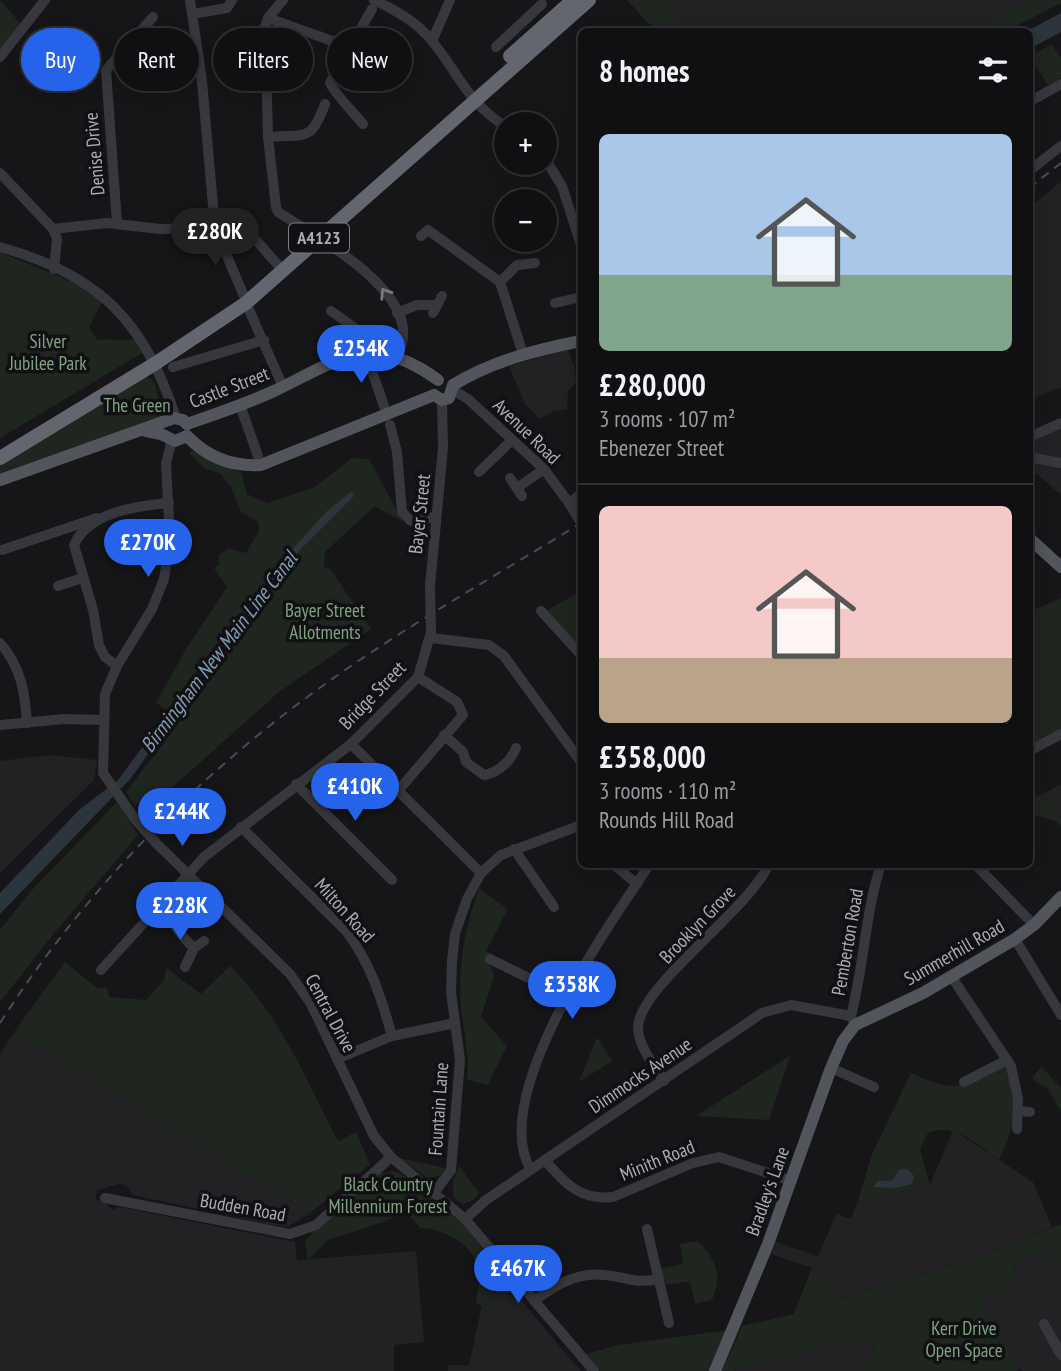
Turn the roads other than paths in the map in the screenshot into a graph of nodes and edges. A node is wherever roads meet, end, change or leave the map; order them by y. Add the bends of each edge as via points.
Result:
1 (45, 0) edge
2 (190, 0) edge
3 (232, 0) edge
4 (283, 0) edge
5 (450, 0) edge
6 (573, 0) edge
7 (589, 0) edge
8 (540, 2) edge
9 (368, 9) edge
10 (192, 14) junction
11 (153, 18) dead end
12 (268, 18) junction
13 (558, 20) junction
14 (358, 28) edge
15 (327, 39) edge
16 (432, 41) junction
17 (496, 47) dead end
18 (0, 57) edge
19 (1061, 84) edge
20 (334, 91) edge
21 (470, 98) junction
22 (1033, 100) edge
23 (325, 104) dead end
24 (494, 117) edge
25 (363, 124) dead end
26 (268, 137) junction
27 (1061, 146) edge
28 (1033, 167) edge
29 (0, 173) edge
30 (555, 175) edge
31 (577, 218) edge
32 (117, 223) junction
33 (215, 228) junction
34 (53, 229) junction
35 (315, 236) junction
36 (421, 236) dead end
37 (0, 247) edge
38 (278, 265) junction
39 (533, 265) dead end
40 (54, 269) junction
41 (500, 282) junction
42 (578, 298) edge
43 (245, 300) junction
44 (555, 303) dead end
45 (438, 305) dead end
46 (331, 312) dead end
47 (397, 313) junction
48 (264, 340) junction
49 (578, 342) edge
50 (382, 353) junction
51 (366, 354) junction
52 (523, 354) junction
53 (397, 355) junction
54 (154, 359) junction
55 (173, 367) dead end
56 (438, 380) junction
57 (283, 387) junction
58 (453, 388) junction
59 (438, 397) junction
60 (240, 405) junction
61 (384, 406) dead end
62 (1061, 423) edge
63 (180, 425) junction
64 (390, 425) dead end
65 (142, 431) junction
66 (1033, 435) edge
67 (170, 438) junction
68 (512, 440) junction
69 (0, 447) edge
70 (258, 456) dead end
71 (0, 458) edge
72 (1033, 458) edge
73 (1061, 463) edge
74 (544, 469) junction
75 (479, 472) dead end
76 (510, 478) dead end
77 (0, 480) edge
78 (578, 496) edge
79 (169, 503) junction
80 (569, 503) junction
81 (106, 515) junction
82 (435, 517) junction
83 (578, 518) edge
84 (1033, 542) edge
85 (2, 550) edge
86 (1061, 567) edge
87 (82, 578) junction
88 (58, 586) dead end
89 (541, 611) dead end
90 (431, 635) junction
91 (0, 643) edge
92 (578, 651) edge
93 (117, 666) junction
94 (418, 677) junction
95 (103, 720) junction
96 (27, 723) junction
97 (0, 725) edge
98 (1061, 734) edge
99 (444, 736) junction
100 (351, 744) junction
101 (516, 748) dead end
102 (1033, 749) edge
103 (578, 758) edge
104 (296, 784) junction
105 (397, 792) junction
106 (578, 826) edge
107 (241, 827) junction
108 (514, 849) junction
109 (617, 868) edge
110 (647, 868) edge
111 (767, 868) edge
112 (880, 868) edge
113 (979, 868) edge
114 (481, 873) junction
115 (187, 874) junction
116 (392, 880) dead end
117 (637, 884) junction
118 (1059, 902) edge
119 (158, 906) junction
120 (554, 907) dead end
121 (1034, 925) junction
122 (1015, 939) junction
123 (204, 941) dead end
124 (194, 948) junction
125 (491, 959) dead end
126 (185, 967) dead end
127 (101, 970) dead end
128 (951, 976) junction
129 (565, 996) junction
130 (1061, 1015) edge
131 (853, 1021) junction
132 (455, 1023) junction
133 (392, 1036) junction
134 (337, 1059) junction
135 (1007, 1059) junction
136 (831, 1068) junction
137 (664, 1082) junction
138 (964, 1082) dead end
139 (874, 1087) dead end
140 (1018, 1111) junction
141 (1030, 1112) dead end
142 (1017, 1129) dead end
143 (391, 1157) junction
144 (545, 1160) junction
145 (531, 1170) junction
146 (792, 1181) junction
147 (434, 1193) junction
148 (106, 1198) dead end
149 (465, 1219) junction
150 (647, 1229) dead end
151 (659, 1279) junction
152 (534, 1301) junction
153 (669, 1323) dead end
154 (1044, 1324) dead end
155 (1061, 1355) edge
156 (594, 1371) edge
157 (715, 1371) edge

1 - 18 street
2 - 10 street
3 - 10 street via 227,8
4 - 12 street
5 - 16 street
6 - 13 highway, A4123
7 - 13 highway, A4123
8 - 13 street
8 - 17 street
9 - 14 street
9 - 16 street via 397,11
10 - 33 street
11 - 32 street, Denise Drive via 106,69
12 - 15 street
12 - 26 street
13 - 21 highway, A4123
16 - 21 street
19 - 22 street
20 - 25 street
21 - 24 street
21 - 35 highway, A4123
23 - 26 street via 316,129 309,134
26 - 35 street via 275,207
27 - 28 street
29 - 34 street
30 - 31 street
32 - 33 street via 160,229
32 - 34 street
33 - 38 street via 255,239
33 - 43 street
34 - 40 street via 57,239
35 - 38 highway, A4123
35 - 43 highway, A4123
47 -> 35 street via 366,271
36 - 41 street via 428,230
37 - 40 street
38 - 43 highway, A4123
39 - 41 street via 517,265
40 - 54 street via 83,282 116,307
41 - 52 street
42 - 44 street
43 - 48 street
43 - 54 highway, A4123
45 - 47 street via 417,305
46 - 50 street via 376,343
47 - 53 street via 404,342
48 - 55 street
48 - 57 street
49 - 52 main road
50 - 51 main road, Castle Street
50 - 53 main road, Castle Street
51 - 57 main road, Castle Street via 335,360
51 - 61 street
52 - 58 main road via 477,371
53 - 56 main road, Castle Street
54 - 63 street
54 - 69 highway, A4123
54 - 71 highway, A4123
56 - 58 main road via 449,380
56 - 59 main road via 433,385
57 - 60 main road, Castle Street
58 - 59 main road via 449,398
58 - 68 street, Avenue Road
59 - 63 main road via 261,465 216,458
59 - 82 street, Bayer Street via 443,448
60 - 63 main road, Castle Street
60 - 70 street
62 - 66 street
63 - 65 main road
63 - 67 main road
63 - 67 main road via 181,441
64 - 82 street via 402,512 411,521
65 - 67 main road
65 - 77 main road
67 - 79 street via 166,463
68 - 74 street, Avenue Road
68 - 75 street
72 - 73 street
74 - 76 street via 520,492
74 - 80 street, Avenue Road
78 - 80 street
79 - 81 street
79 - 93 street via 169,561 164,579 152,609
80 - 83 street, Avenue Road, bridge
81 - 85 street
81 - 87 street via 82,532 74,545
82 - 90 street, Bayer Street, bridge
84 - 86 main road
87 - 88 street
87 - 93 street via 99,645
89 - 92 street
90 - 94 street, Bridge Street
90 - 103 street via 489,645 504,656
91 - 96 street via 20,676
93 - 95 street via 105,694
94 - 99 street via 457,702 463,715
94 - 100 street, Bridge Street
95 - 96 street
95 - 115 street, Central Drive, bridge via 103,773 135,819
96 - 97 street
98 - 102 street
99 - 101 street via 484,775 494,774
99 - 105 street
100 - 104 street, Bridge Street
100 - 105 street
104 - 107 street, Bridge Street
104 - 116 street
105 - 114 street
106 - 108 street
107 - 115 street, Bridge Street
107 - 133 street, Milton Road via 360,949 380,990
108 - 114 street
108 - 120 street
109 - 117 street
110 - 117 street
111 - 137 street, Brooklyn Grove via 750,895 658,990 638,1022 642,1046
112 - 131 street, Pemberton Road
113 - 121 street
114 - 132 street, Fountain Lane via 455,934 451,992
115 - 119 street, Bridge Street
115 - 134 street, Central Drive via 290,974 311,1004
117 - 129 street
118 - 121 main road, Summerhill Road
119 - 124 street
119 - 127 street, Bridge Street
121 - 122 main road, Summerhill Road
122 - 128 main road, Summerhill Road
122 - 130 street
123 - 124 street
124 - 126 street
125 - 129 street via 500,968
128 - 131 main road, Summerhill Road via 882,1014
128 - 135 street
129 - 145 street via 522,1103 520,1148
131 - 136 main road, Bradley's Lane
131 - 137 street, Dimmocks Avenue via 803,1006 782,1006 762,1013
132 - 133 street
132 - 147 street, Fountain Lane via 460,1077 451,1170
133 - 134 street
134 - 143 street, Central Drive via 373,1136
135 - 138 street
135 - 140 street via 1014,1075
136 - 139 street
136 - 146 main road, Bradley's Lane
137 - 144 street, Dimmocks Avenue
140 - 141 street
140 - 142 street
143 - 147 street, Central Drive
143 - 148 street, Budden Road via 316,1225 290,1234
144 - 145 street, Dimmocks Avenue
144 - 146 street, Minith Road via 572,1189 598,1199 719,1157
145 - 149 street, Dimmocks Avenue
146 - 157 main road, Bradley's Lane
147 - 149 street
149 - 152 street
150 - 151 street
151 - 152 street via 638,1283 604,1274 587,1275 560,1283
151 - 153 street
152 - 156 street
154 - 155 street

